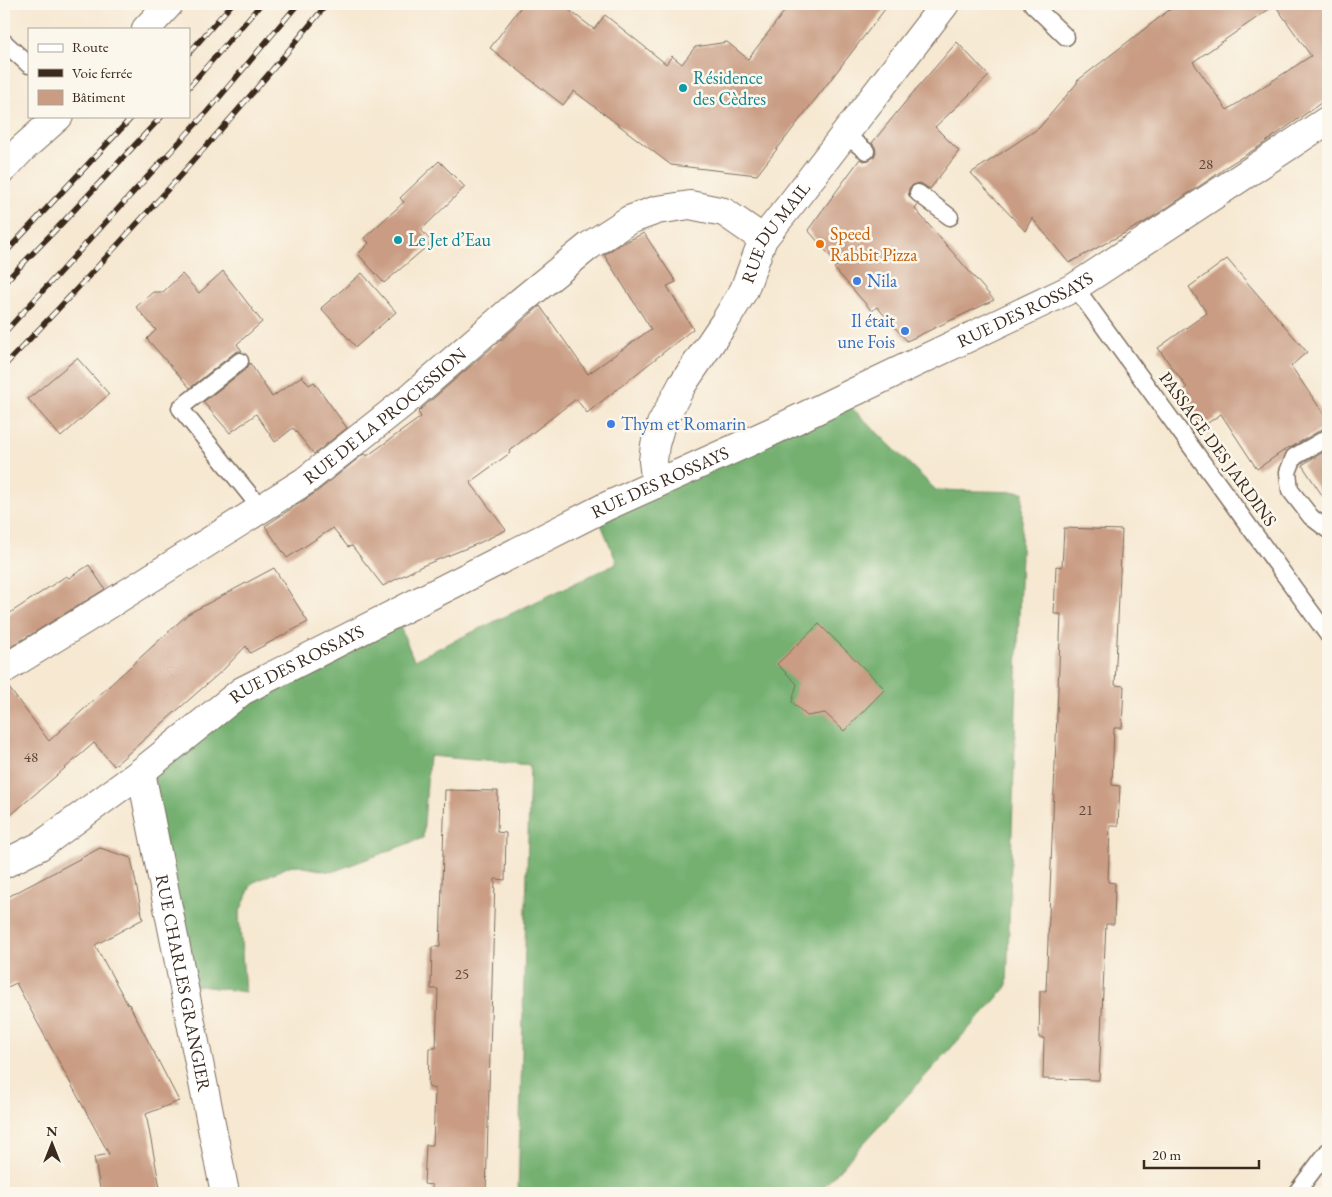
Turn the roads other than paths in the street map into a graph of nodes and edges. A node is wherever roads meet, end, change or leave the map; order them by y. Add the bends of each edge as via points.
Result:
1 (169, 4) edge
2 (1032, 4) edge
3 (934, 8) edge
4 (147, 28) edge
5 (1066, 37) dead end
6 (4, 42) edge
7 (28, 64) edge
8 (57, 118) edge
9 (1328, 120) edge
10 (844, 134) junction
11 (866, 152) dead end
12 (4, 168) edge
13 (918, 193) dead end
14 (950, 217) dead end
15 (763, 239) junction
16 (1075, 287) junction
17 (240, 361) dead end
18 (1327, 438) edge
19 (656, 484) junction
20 (262, 508) junction
21 (1328, 530) edge
22 (1328, 635) edge
23 (4, 669) edge
24 (141, 772) junction
25 (4, 864) edge
26 (1328, 1150) edge
27 (225, 1193) edge
28 (1296, 1193) edge

1 - 4 street
2 - 5 lane
3 - 10 street, RUE DU MAIL
6 - 7 lane
8 - 12 street
9 - 16 street, RUE DES ROSSAYS
10 - 11 lane
10 - 15 street, RUE DU MAIL
13 - 14 lane
15 - 19 street, RUE DU MAIL via 744,290 682,385 661,424 655,445
15 - 20 street, RUE DE LA PROCESSION via 724,212 690,205 657,210 629,220 589,246 412,396 305,481
16 - 19 street, RUE DES ROSSAYS
16 - 22 lane, PASSAGE DES JARDINS
17 - 20 lane via 180,408
18 - 21 lane via 1294,457 1288,472 1290,490 1311,517
19 - 24 street, RUE DES ROSSAYS via 242,691
20 - 23 street, RUE DE LA PROCESSION
24 - 25 street, RUE DES ROSSAYS via 40,846
24 - 27 street, RUE CHARLES GRANGIER
26 - 28 lane

